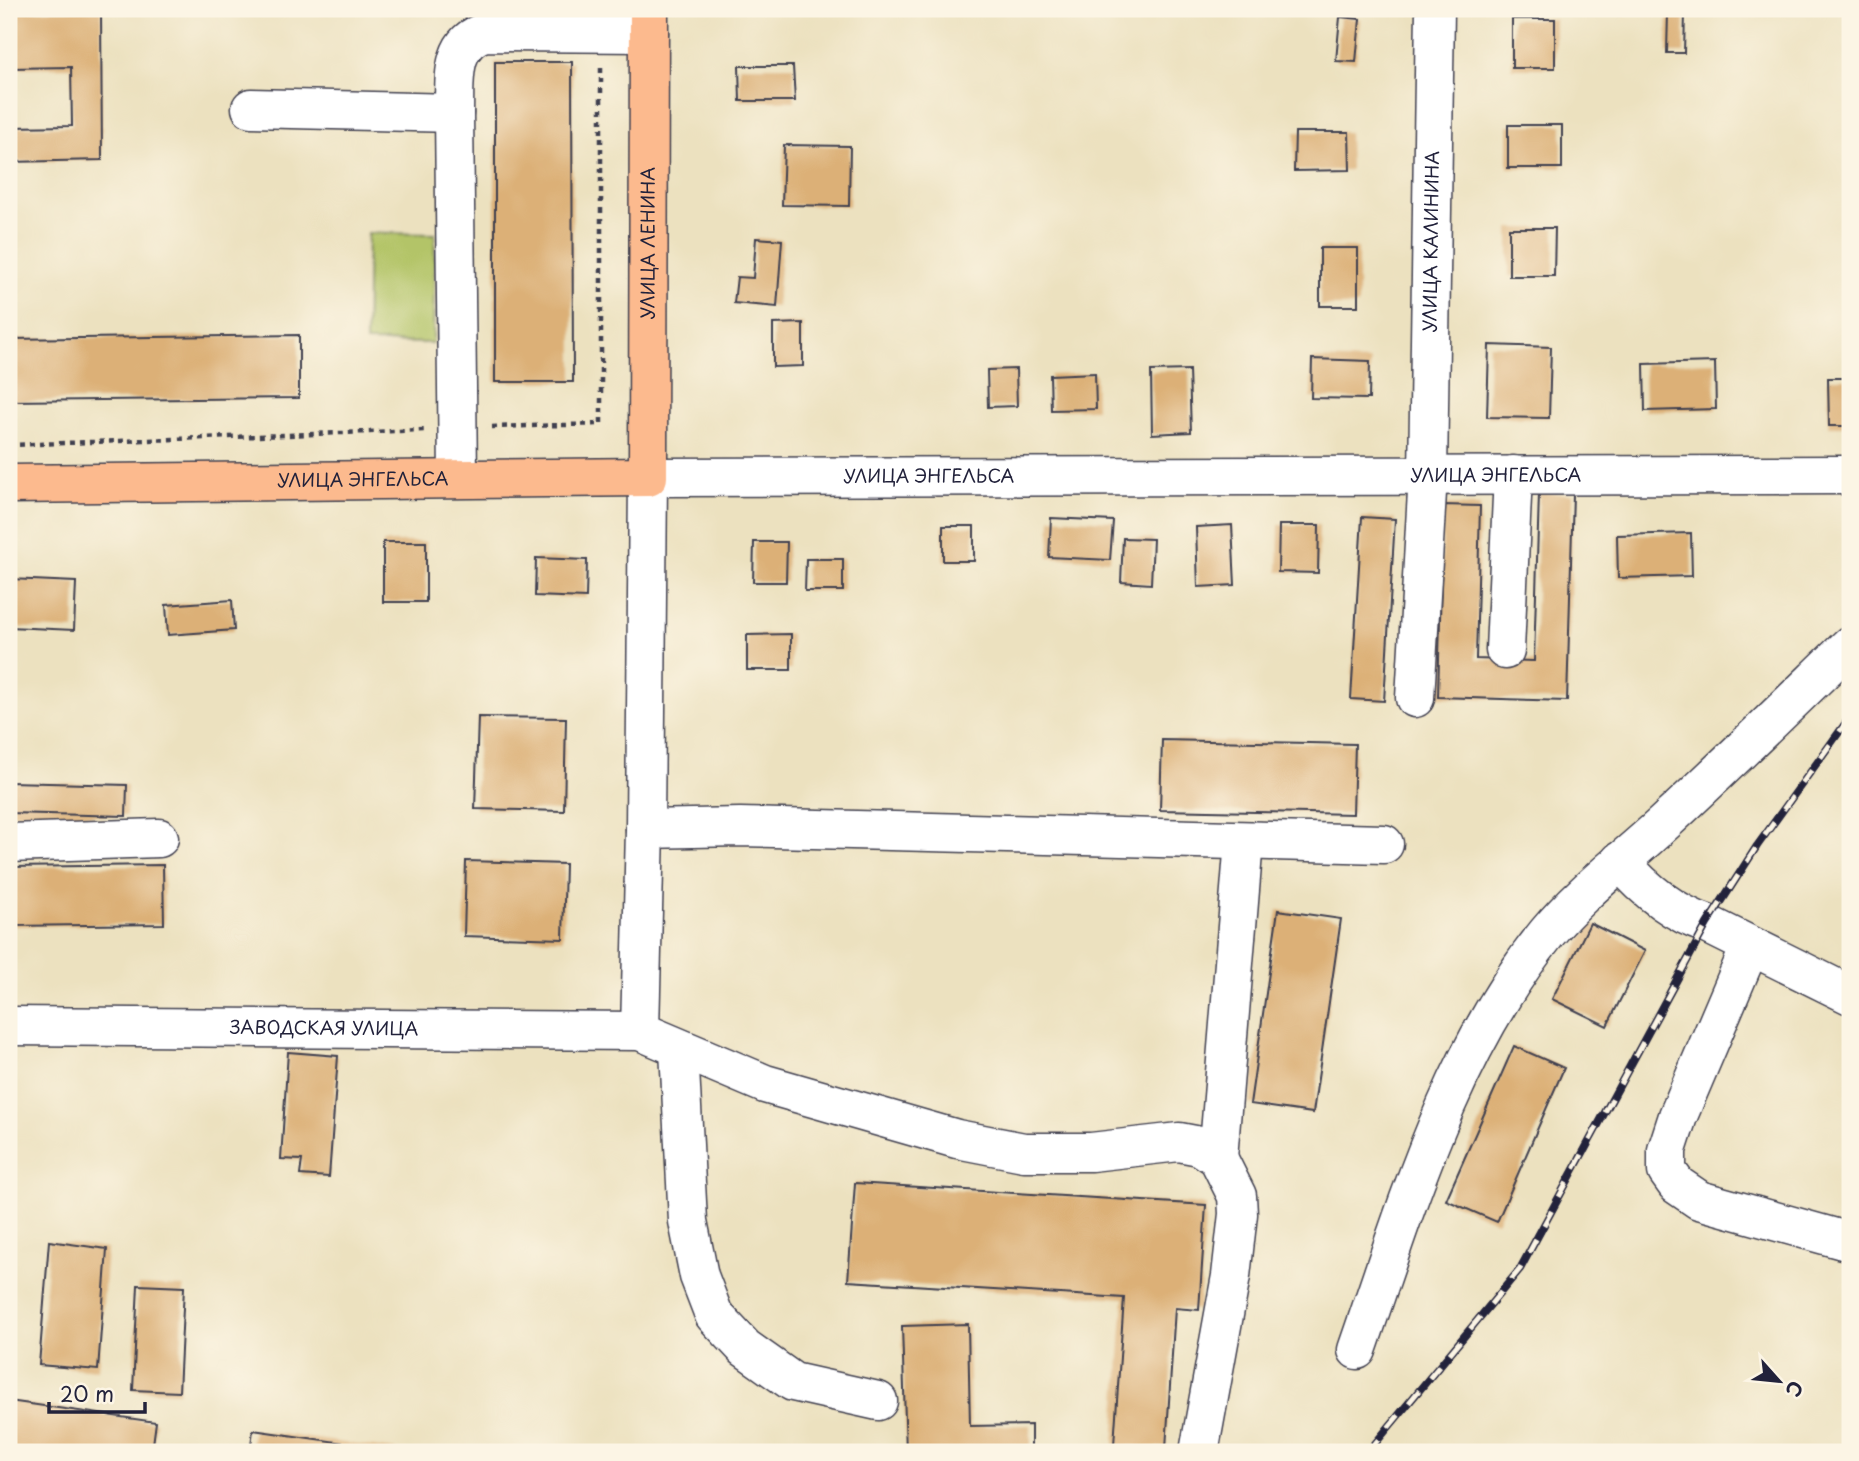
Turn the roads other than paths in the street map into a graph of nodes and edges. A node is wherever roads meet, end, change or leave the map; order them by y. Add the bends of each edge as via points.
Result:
1 (1435, 9) edge
2 (649, 21) edge
3 (251, 108) dead end
4 (454, 113) junction
5 (1428, 475) junction
6 (1513, 475) junction
7 (1850, 475) edge
8 (458, 477) junction
9 (648, 477) junction
10 (9, 484) edge
11 (1850, 645) edge
12 (1505, 650) dead end
13 (1415, 698) dead end
14 (645, 829) junction
15 (159, 838) dead end
16 (1244, 841) junction
17 (9, 843) edge
18 (1384, 844) dead end
19 (1620, 861) junction
20 (1750, 947) junction
21 (1850, 995) edge
22 (9, 1026) edge
23 (640, 1031) junction
24 (679, 1050) junction
25 (1217, 1158) junction
26 (1850, 1242) edge
27 (1357, 1350) dead end
28 (878, 1401) dead end
29 (1199, 1452) edge

1 - 5 street, УЛИЦА КАЛИНИНА
2 - 4 street via 472,36 462,45 456,61
2 - 9 main road, УЛИЦА ЛЕНИНА
3 - 4 street
4 - 8 street
5 - 6 street, УЛИЦА ЭНГЕЛЬСА
5 - 9 street, УЛИЦА ЭНГЕЛЬСА
5 - 13 street, УЛИЦА КАЛИНИНА
6 - 7 street, УЛИЦА ЭНГЕЛЬСА
6 - 12 street
8 - 9 main road, УЛИЦА ЭНГЕЛЬСА
8 - 10 main road, УЛИЦА ЭНГЕЛЬСА
9 - 14 street
11 - 19 street
14 - 16 street via 740,827
14 - 23 street
15 - 17 street
16 - 18 street
16 - 25 street
19 - 20 street via 1639,882 1689,918
19 - 27 street via 1548,933 1474,1047 1423,1160
20 - 21 street
20 - 26 street via 1678,1116 1667,1150 1667,1171 1677,1185 1699,1200
22 - 23 street, ЗАВОДСКАЯ УЛИЦА
23 - 24 street
24 - 25 street via 765,1084 957,1139 1024,1152 1081,1153 1179,1142 1200,1146
24 - 28 street via 688,1221 699,1276 714,1315 745,1348 793,1382
25 - 29 street via 1237,1196 1238,1214

